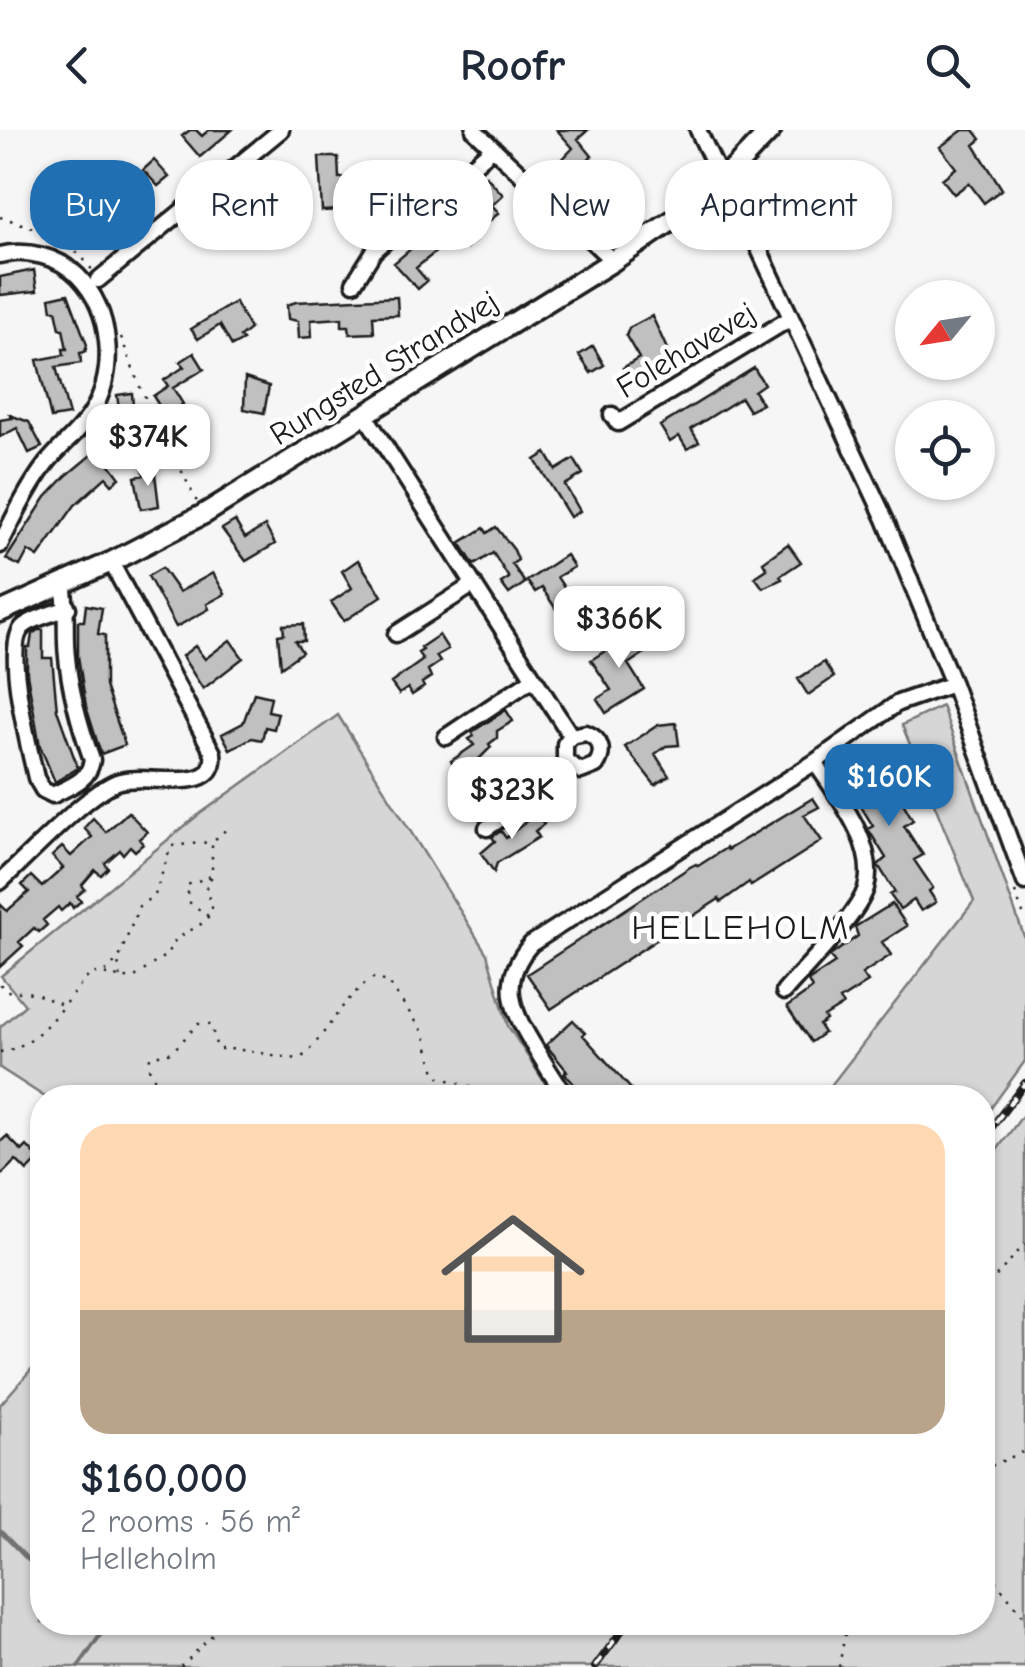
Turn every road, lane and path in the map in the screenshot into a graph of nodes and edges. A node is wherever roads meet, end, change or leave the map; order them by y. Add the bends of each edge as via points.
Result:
1 (281, 130) edge
2 (474, 130) edge
3 (698, 130) edge
4 (771, 130) edge
5 (493, 148) junction
6 (712, 160) edge
7 (742, 160) edge
8 (0, 218) edge
9 (665, 227) edge
10 (759, 250) edge
11 (0, 254) edge
12 (613, 261) junction
13 (98, 280) joint
14 (354, 283) dead end
15 (791, 318) junction
16 (121, 338) dead end
17 (612, 414) dead end
18 (364, 415) junction
19 (204, 514) junction
20 (0, 544) edge
21 (111, 562) junction
22 (63, 584) junction
23 (474, 584) junction
24 (68, 608) junction
25 (0, 612) edge
26 (396, 634) dead end
27 (534, 678) junction
28 (953, 684) junction
29 (446, 736) dead end
30 (571, 736) junction
31 (815, 762) junction
32 (573, 769) junction
33 (230, 826) dead end
34 (486, 828) dead end
35 (212, 842) junction
36 (212, 876) junction
37 (0, 882) edge
38 (1025, 882) edge
39 (209, 918) junction
40 (118, 961) junction
41 (103, 975) junction
42 (120, 978) junction
43 (0, 984) edge
44 (784, 992) dead end
45 (63, 1006) junction
46 (0, 1052) edge
47 (158, 1085) edge
48 (465, 1085) edge
49 (560, 1085) edge
50 (1025, 1244) edge
51 (995, 1277) edge
52 (1025, 1451) edge
53 (995, 1464) edge
54 (995, 1580) edge
55 (1025, 1618) edge
56 (212, 1635) edge
57 (845, 1635) edge
58 (181, 1667) edge
59 (839, 1667) edge

1 - 13 street
2 - 5 street
3 - 6 street, Folehavevej
4 - 7 main road, Rungsted Strandvej
5 - 12 street
5 - 14 street via 374,251
8 - 13 path via 60,242 88,262
9 - 12 main road, Rungsted Strandvej
10 - 15 street, Folehavevej
11 - 20 street via 32,253 71,269 98,306 108,343 105,378 91,414 47,463
12 - 18 main road, Rungsted Strandvej
15 - 17 street, Folehavevej via 618,423
15 - 28 street, Folehavevej
16 - 19 path
18 - 19 main road, Rungsted Strandvej
18 - 23 street
19 - 21 main road, Rungsted Strandvej
21 - 22 main road, Rungsted Strandvej
21 - 37 street via 213,753 212,769 196,780 118,782
22 - 24 street
22 - 25 main road, Rungsted Strandvej
23 - 26 street
23 - 27 street
24 - 24 street via 66,654 92,760 82,780 53,795 36,778 18,692 17,636 24,626
27 - 29 street
27 - 30 street
28 - 31 street via 898,703
28 - 38 street, Folehavevej
30 - 32 street via 563,752
30 - 32 street via 594,736 602,750 589,770
31 - 44 street via 861,842 866,886 858,905
31 - 49 street via 531,944 518,959 510,990 514,1008
32 - 34 street
33 - 35 path
35 - 36 path
35 - 40 path via 171,846 155,895 139,906
36 - 39 path via 206,888
36 - 39 path via 187,886 189,902
39 - 42 path via 132,979
40 - 41 path
40 - 42 path
41 - 42 path
41 - 45 path via 90,975
43 - 45 path
45 - 46 path via 44,1030
47 - 48 path via 150,1057 172,1052 198,1024 211,1024 217,1049 300,1059 322,1039 352,992 374,978 388,982 424,1033 436,1076
50 - 51 path
52 - 53 path
54 - 55 path
56 - 58 path
57 - 59 path

